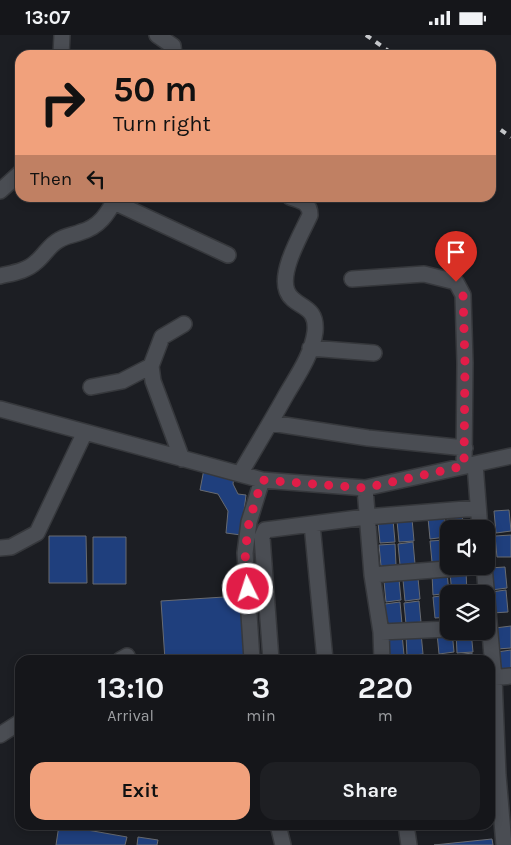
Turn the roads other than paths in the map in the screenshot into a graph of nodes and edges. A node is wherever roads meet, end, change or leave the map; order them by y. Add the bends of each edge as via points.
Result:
1 (62, 35) edge
2 (158, 35) edge
3 (61, 50) edge
4 (173, 50) edge
5 (15, 178) edge
6 (0, 191) edge
7 (114, 202) edge
8 (119, 202) edge
9 (303, 202) edge
10 (228, 255) dead end
11 (0, 276) edge
12 (352, 279) dead end
13 (184, 324) dead end
14 (310, 348) junction
15 (374, 353) dead end
16 (151, 366) junction
17 (91, 387) dead end
18 (0, 409) edge
19 (271, 423) junction
20 (85, 432) junction
21 (465, 448) junction
22 (511, 456) edge
23 (182, 459) junction
24 (470, 465) junction
25 (240, 474) junction
26 (262, 480) junction
27 (365, 488) junction
28 (478, 508) junction
29 (366, 517) junction
30 (479, 520) edge
31 (312, 524) junction
32 (0, 548) edge
33 (440, 569) edge
34 (372, 575) junction
35 (440, 629) edge
36 (381, 632) junction
37 (489, 640) edge
38 (252, 655) edge
39 (271, 655) edge
40 (325, 655) edge
41 (382, 655) edge
42 (490, 655) edge
43 (511, 676) edge
44 (495, 678) edge
45 (495, 708) edge
46 (15, 725) edge
47 (0, 735) edge
48 (504, 774) edge
49 (279, 830) edge
50 (407, 830) edge
51 (506, 838) edge
52 (283, 845) edge
53 (409, 845) edge

1 - 3 street
2 - 4 street via 173,46
5 - 6 street
7 - 11 street via 98,224 60,239 29,268
8 - 10 street
9 - 14 street via 310,208 310,215 289,261 286,290 313,316 315,332
12 - 21 street via 424,274 456,282 463,295
13 - 16 street via 162,337
14 - 15 street
14 - 19 street
16 - 17 street via 122,381
16 - 23 street via 153,381
18 - 20 street
19 - 21 street
19 - 25 street
20 - 23 street
20 - 32 street via 37,533 11,547
21 - 24 street
22 - 24 street
23 - 25 street
24 - 27 street
24 - 28 street
25 - 26 street
26 - 27 street
26 - 38 street via 249,522 245,553
27 - 29 street
28 - 29 street
28 - 30 street
29 - 31 street
29 - 34 street
31 - 39 street via 262,533
31 - 40 street
33 - 34 street
34 - 36 street
35 - 36 street
36 - 41 street
37 - 42 street
43 - 44 street
45 - 48 street
46 - 47 street
48 - 51 street
49 - 52 street
50 - 53 street

